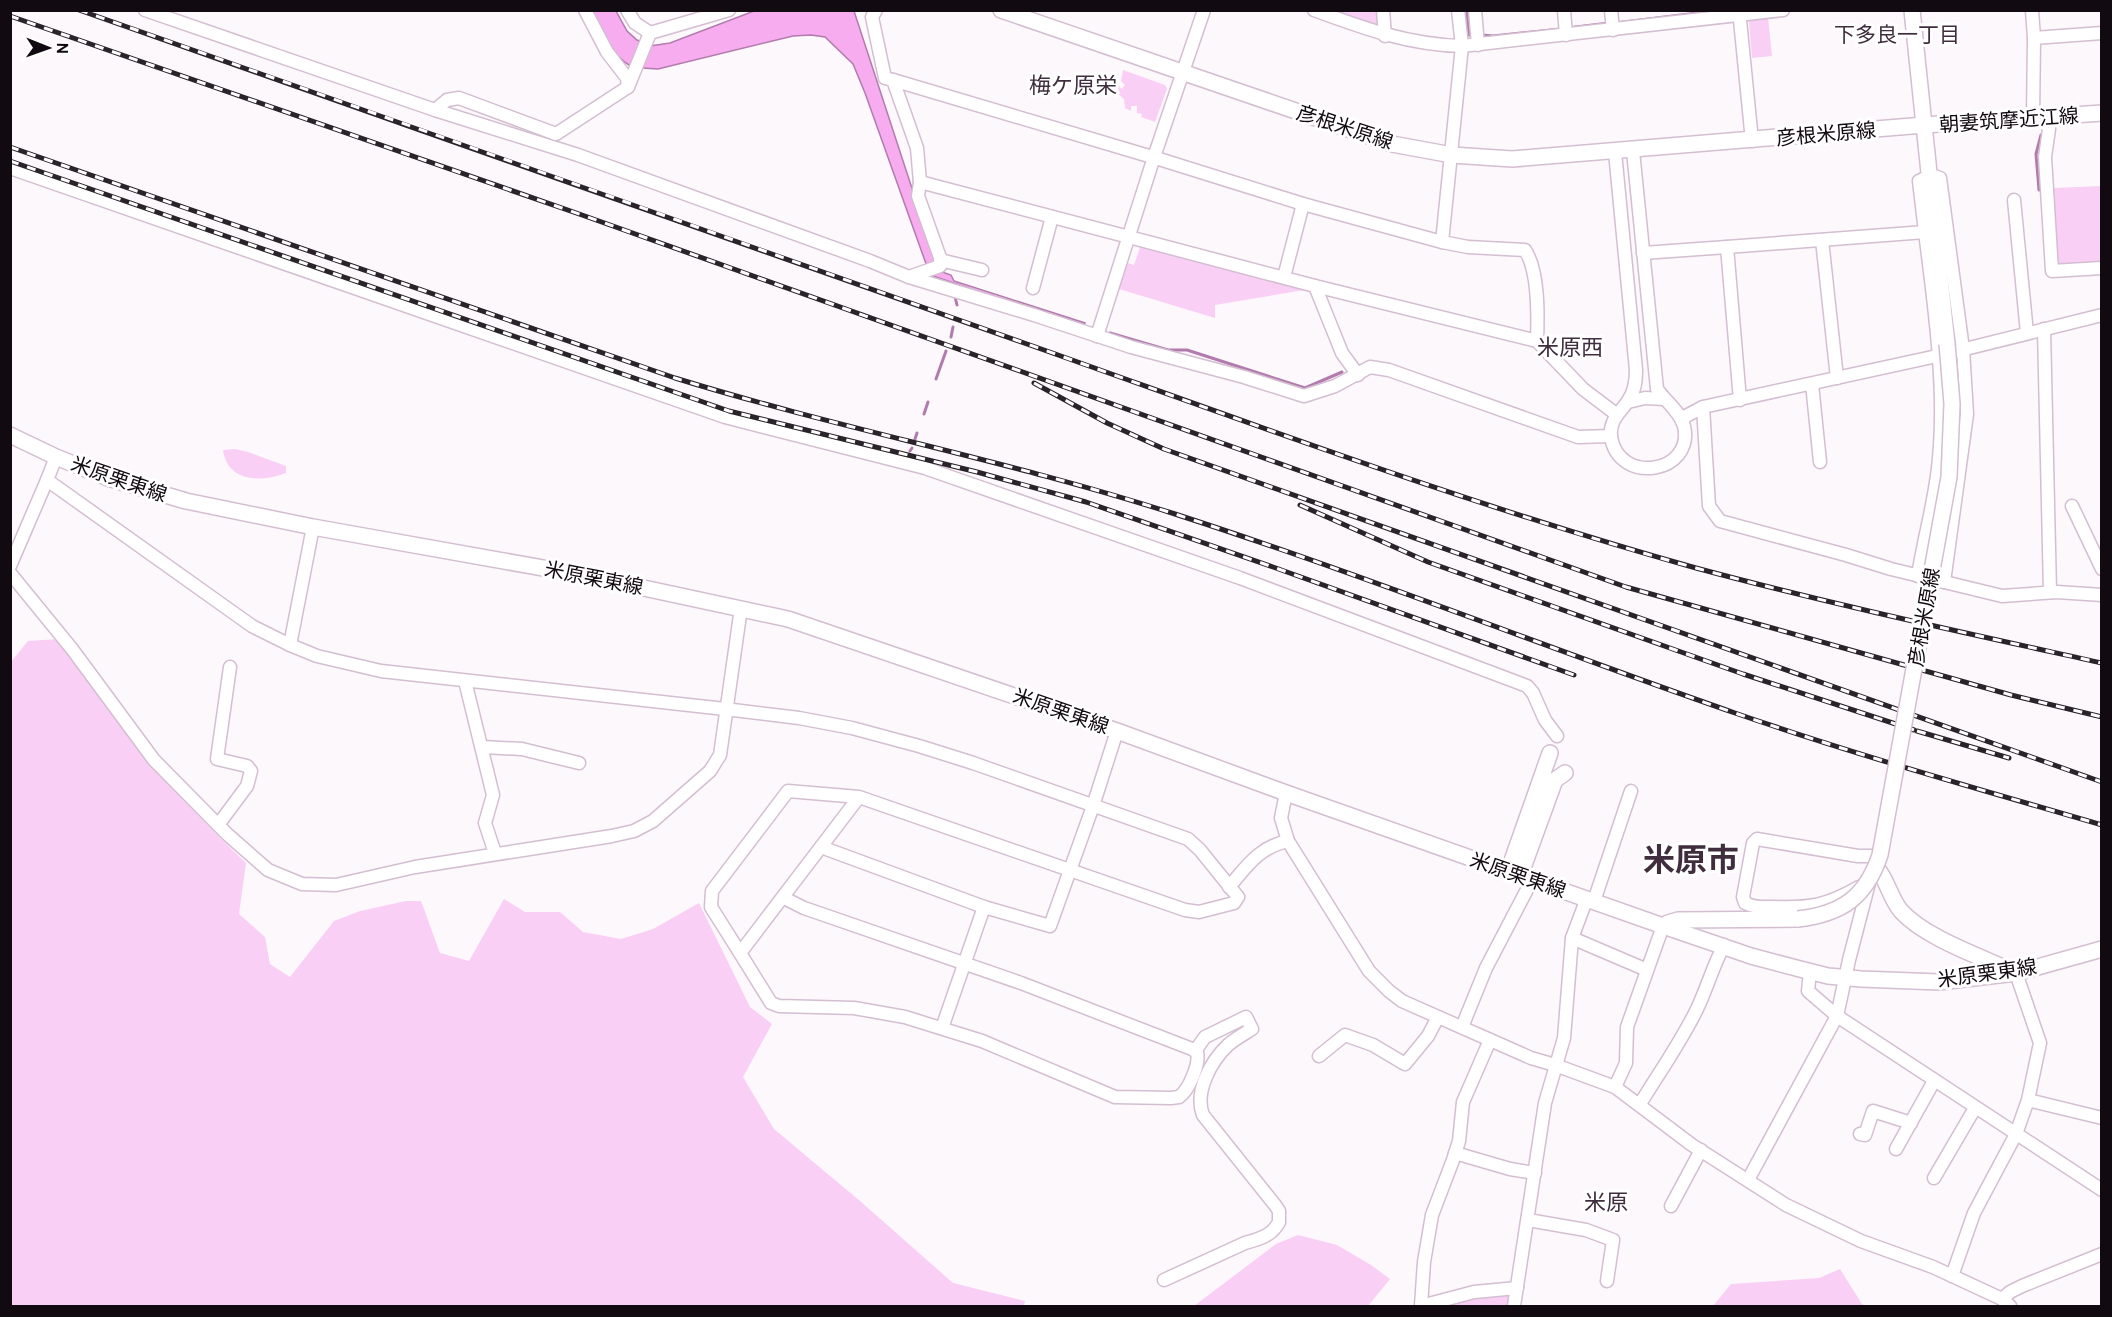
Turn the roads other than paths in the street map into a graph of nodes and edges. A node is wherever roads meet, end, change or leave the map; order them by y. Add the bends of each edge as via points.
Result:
1 (145, 10) edge
2 (585, 10) edge
3 (627, 10) edge
4 (729, 10) edge
5 (876, 10) edge
6 (1001, 10) edge
7 (1204, 10) edge
8 (1314, 10) edge
9 (1383, 10) edge
10 (1458, 10) edge
11 (1474, 10) edge
12 (1564, 10) edge
13 (1783, 10) edge
14 (1912, 10) edge
15 (2032, 10) edge
16 (1739, 13) edge
17 (1658, 17) edge
18 (1612, 21) edge
19 (1566, 30) junction
20 (2102, 33) edge
21 (649, 36) junction
22 (1385, 36) junction
23 (2034, 38) junction
24 (1478, 45) junction
25 (1461, 46) junction
26 (1183, 73) junction
27 (893, 80) junction
28 (630, 83) junction
29 (435, 110) junction
30 (2102, 114) edge
31 (2041, 118) junction
32 (1924, 125) junction
33 (1752, 141) junction
34 (1633, 151) junction
35 (1615, 152) junction
36 (1452, 155) junction
37 (1154, 157) junction
38 (10, 168) edge
39 (1931, 175) junction
40 (920, 182) junction
41 (2014, 200) dead end
42 (1303, 204) junction
43 (1052, 217) junction
44 (1925, 232) junction
45 (1129, 237) junction
46 (1822, 240) junction
47 (1442, 243) junction
48 (1727, 247) junction
49 (1642, 253) junction
50 (940, 263) junction
51 (2102, 268) edge
52 (982, 270) dead end
53 (909, 277) junction
54 (1284, 277) junction
55 (1315, 286) junction
56 (1033, 288) dead end
57 (2102, 315) edge
58 (2044, 329) junction
59 (2027, 333) junction
60 (1097, 336) junction
61 (1538, 341) junction
62 (1963, 349) junction
63 (1942, 350) junction
64 (1358, 375) junction
65 (1837, 378) junction
66 (1812, 384) junction
67 (1664, 399) junction
68 (1740, 400) junction
69 (1628, 402) junction
70 (1703, 407) junction
71 (1616, 414) junction
72 (1682, 421) junction
73 (10, 435) edge
74 (1611, 436) junction
75 (56, 457) junction
76 (1821, 462) dead end
77 (47, 480) junction
78 (2072, 506) dead end
79 (313, 527) junction
80 (10, 566) edge
81 (2102, 569) edge
82 (10, 573) edge
83 (1918, 576) junction
84 (1944, 582) junction
85 (2050, 592) junction
86 (2102, 595) edge
87 (741, 608) junction
88 (290, 645) junction
89 (230, 667) dead end
90 (465, 681) junction
91 (725, 709) junction
92 (1117, 731) junction
93 (1557, 736) dead end
94 (482, 747) junction
95 (1550, 753) dead end
96 (579, 763) dead end
97 (1565, 773) dead end
98 (1631, 791) dead end
99 (1286, 793) junction
100 (859, 796) junction
101 (1888, 796) dead end
102 (1093, 806) junction
103 (218, 825) junction
104 (1288, 841) junction
105 (821, 847) junction
106 (495, 853) junction
107 (1873, 868) junction
108 (1070, 870) junction
109 (1520, 876) junction
110 (1229, 887) junction
111 (784, 898) junction
112 (1590, 900) junction
113 (984, 907) junction
114 (1663, 926) junction
115 (1572, 938) junction
116 (1724, 945) junction
117 (2102, 949) edge
118 (740, 953) junction
119 (965, 965) junction
120 (1647, 970) junction
121 (1810, 972) junction
122 (2016, 973) junction
123 (1846, 978) junction
124 (1838, 1016) junction
125 (1438, 1017) junction
126 (1462, 1027) junction
127 (942, 1028) junction
128 (1490, 1040) junction
129 (1195, 1051) junction
130 (1318, 1056) dead end
131 (1555, 1065) junction
132 (1934, 1081) junction
133 (1615, 1087) junction
134 (2028, 1100) junction
135 (1640, 1104) junction
136 (1976, 1108) junction
137 (2102, 1118) edge
138 (1911, 1123) junction
139 (1860, 1134) dead end
140 (2016, 1134) junction
141 (1896, 1149) dead end
142 (1701, 1150) junction
143 (1455, 1153) junction
144 (1535, 1173) junction
145 (1934, 1178) dead end
146 (1748, 1180) junction
147 (2102, 1190) edge
148 (1671, 1206) dead end
149 (1528, 1220) junction
150 (2102, 1254) edge
151 (1952, 1276) junction
152 (1164, 1280) dead end
153 (1607, 1281) dead end
154 (1517, 1288) junction
155 (2006, 1303) edge
156 (1420, 1306) edge
157 (1514, 1306) edge

1 - 29 street
2 - 28 street via 607,52
3 - 21 street
4 - 21 street
5 - 27 street via 872,17 880,59 885,78
6 - 26 main road, 彦根米原線
7 - 26 street
8 - 22 street
9 - 22 street
10 - 25 street
11 - 24 street
12 - 19 street
13 - 16 street
14 - 32 main road, 朝妻筑摩近江線
15 - 23 street
16 - 17 street
16 - 33 street
17 - 18 street
18 - 19 street
19 - 24 street
20 - 23 street
21 - 28 street
22 - 25 street
23 - 31 street
24 - 25 street
25 - 36 street
26 - 36 main road, 彦根米原線 via 1392,144
26 - 37 street
27 - 37 street
27 - 40 street via 917,148
28 - 29 street via 556,134 459,98 447,100
29 - 53 street via 578,155
30 - 31 main road, 朝妻筑摩近江線
31 - 32 main road, 朝妻筑摩近江線
31 - 51 street via 2049,129 2045,157 2052,271
32 - 33 main road, 彦根米原線
32 - 39 main road, 彦根米原線
33 - 34 main road, 彦根米原線
34 - 35 main road, 彦根米原線
34 - 49 street
35 - 36 main road, 彦根米原線 via 1512,159
35 - 69 street via 1636,370 1636,384
36 - 47 street
37 - 42 street
37 - 45 street
38 - 93 street via 725,417 925,468 1240,578 1527,686
39 - 44 street via 1919,181
39 - 62 street via 1940,178 1943,192
39 - 63 main road, 彦根米原線
40 - 43 street
40 - 50 street via 918,196
41 - 59 street
42 - 47 street
42 - 54 street
43 - 45 street
43 - 56 street
44 - 46 street
44 - 63 street
45 - 54 street
45 - 60 street
46 - 48 street
46 - 65 street
47 - 61 street via 1525,250 1532,261
48 - 49 street
48 - 68 street
49 - 67 street via 1657,389
50 - 52 street
50 - 53 street
53 - 60 street
54 - 55 street
55 - 61 street
55 - 64 street via 1342,353
57 - 58 street
58 - 59 street
58 - 85 street
59 - 62 street
60 - 64 street via 1304,396
61 - 71 street via 1583,390
62 - 63 street
62 - 84 street via 1967,414
63 - 65 street
63 - 83 street via 1939,457 1934,503
63 - 107 main road, 彦根米原線, bridge via 1952,404 1949,477 1885,831
64 - 74 street via 1370,367 1389,370 1578,437
65 - 66 street
66 - 68 street
66 - 76 street
67 - 69 street
67 - 72 street
68 - 70 street
69 - 71 street
70 - 72 street
70 - 83 street via 1709,506 1720,521
71 - 74 street
72 - 74 street via 1681,448 1662,467 1633,466 1619,454
73 - 75 main road, 米原栗東線
75 - 77 street
75 - 79 main road, 米原栗東線 via 108,478 186,501
77 - 80 street
77 - 88 street via 252,626
78 - 81 street
79 - 87 main road, 米原栗東線
79 - 88 street
82 - 103 street via 154,760
83 - 84 street
84 - 85 street via 2002,596
85 - 86 street
87 - 91 street
87 - 92 main road, 米原栗東線 via 788,619
88 - 90 street via 353,666
89 - 103 street via 217,759 247,766 251,771 247,786
90 - 91 street
90 - 94 street
91 - 102 street via 799,718 882,736 974,763
91 - 106 street via 720,755 710,771 653,821 612,837
92 - 99 main road, 米原栗東線
92 - 102 street
94 - 96 street via 522,749
94 - 106 street via 493,795 485,823
95 - 109 main road
97 - 109 main road via 1555,780
98 - 112 street
99 - 104 street via 1281,818
99 - 109 main road, 米原栗東線
100 - 105 street
100 - 108 street
100 - 118 street via 788,791 712,891 711,908
101 - 107 street
102 - 108 street
102 - 110 street via 1188,839
103 - 106 street via 268,870 302,884 336,885
104 - 110 street via 1259,854
104 - 125 street via 1369,971 1402,1001
105 - 111 street
105 - 113 street
107 - 107 street via 1858,856 1757,839 1750,855 1743,897 1745,903 1755,907 1803,908 1831,902
107 - 114 main road, 彦根米原線, bridge via 1863,889 1846,905 1824,915 1798,919 1678,920
107 - 122 main road via 1883,876 1902,912 1921,928
107 - 123 street
108 - 110 street via 1193,912 1234,903 1238,897
108 - 113 street via 1050,926
109 - 112 main road, 米原栗東線
109 - 126 street
111 - 118 street
111 - 119 street
112 - 114 main road, 米原栗東線
112 - 115 street
113 - 119 street
114 - 116 main road, 米原栗東線
114 - 120 street
115 - 120 street
115 - 131 street via 1564,1038
116 - 121 main road, 米原栗東線
116 - 135 street via 1693,1016
117 - 122 main road, 米原栗東線
118 - 127 street via 771,1003 784,1007 854,1008
119 - 127 street
119 - 129 street
120 - 133 street via 1627,1027 1626,1063
121 - 123 main road, 米原栗東線
121 - 124 street via 1808,991
122 - 123 main road, 米原栗東線 via 1939,982
122 - 134 street via 2040,1044
123 - 124 street
124 - 132 street
124 - 146 street
125 - 126 street
125 - 130 street via 1405,1064 1373,1045 1345,1035
126 - 128 street
127 - 129 street via 1125,1098 1183,1095 1198,1058
128 - 131 street
128 - 143 street via 1463,1102
129 - 152 street via 1205,1037 1246,1017 1252,1029 1228,1045 1214,1063 1200,1092 1200,1108 1275,1205 1279,1222 1259,1239
131 - 133 street
131 - 144 street
132 - 136 street
132 - 138 street
133 - 135 street
134 - 137 street
134 - 140 street
135 - 142 street
136 - 140 street
136 - 145 street
138 - 139 street via 1873,1111 1865,1135
138 - 141 street
140 - 147 street
140 - 151 street via 1974,1213
142 - 146 street
142 - 148 street
143 - 144 street
143 - 156 street via 1432,1215
144 - 149 street
146 - 151 street via 1786,1205 1862,1241
149 - 153 street via 1586,1230 1613,1240
149 - 154 street
150 - 155 street via 2010,1292
151 - 155 street
154 - 156 street via 1474,1292
154 - 157 street

